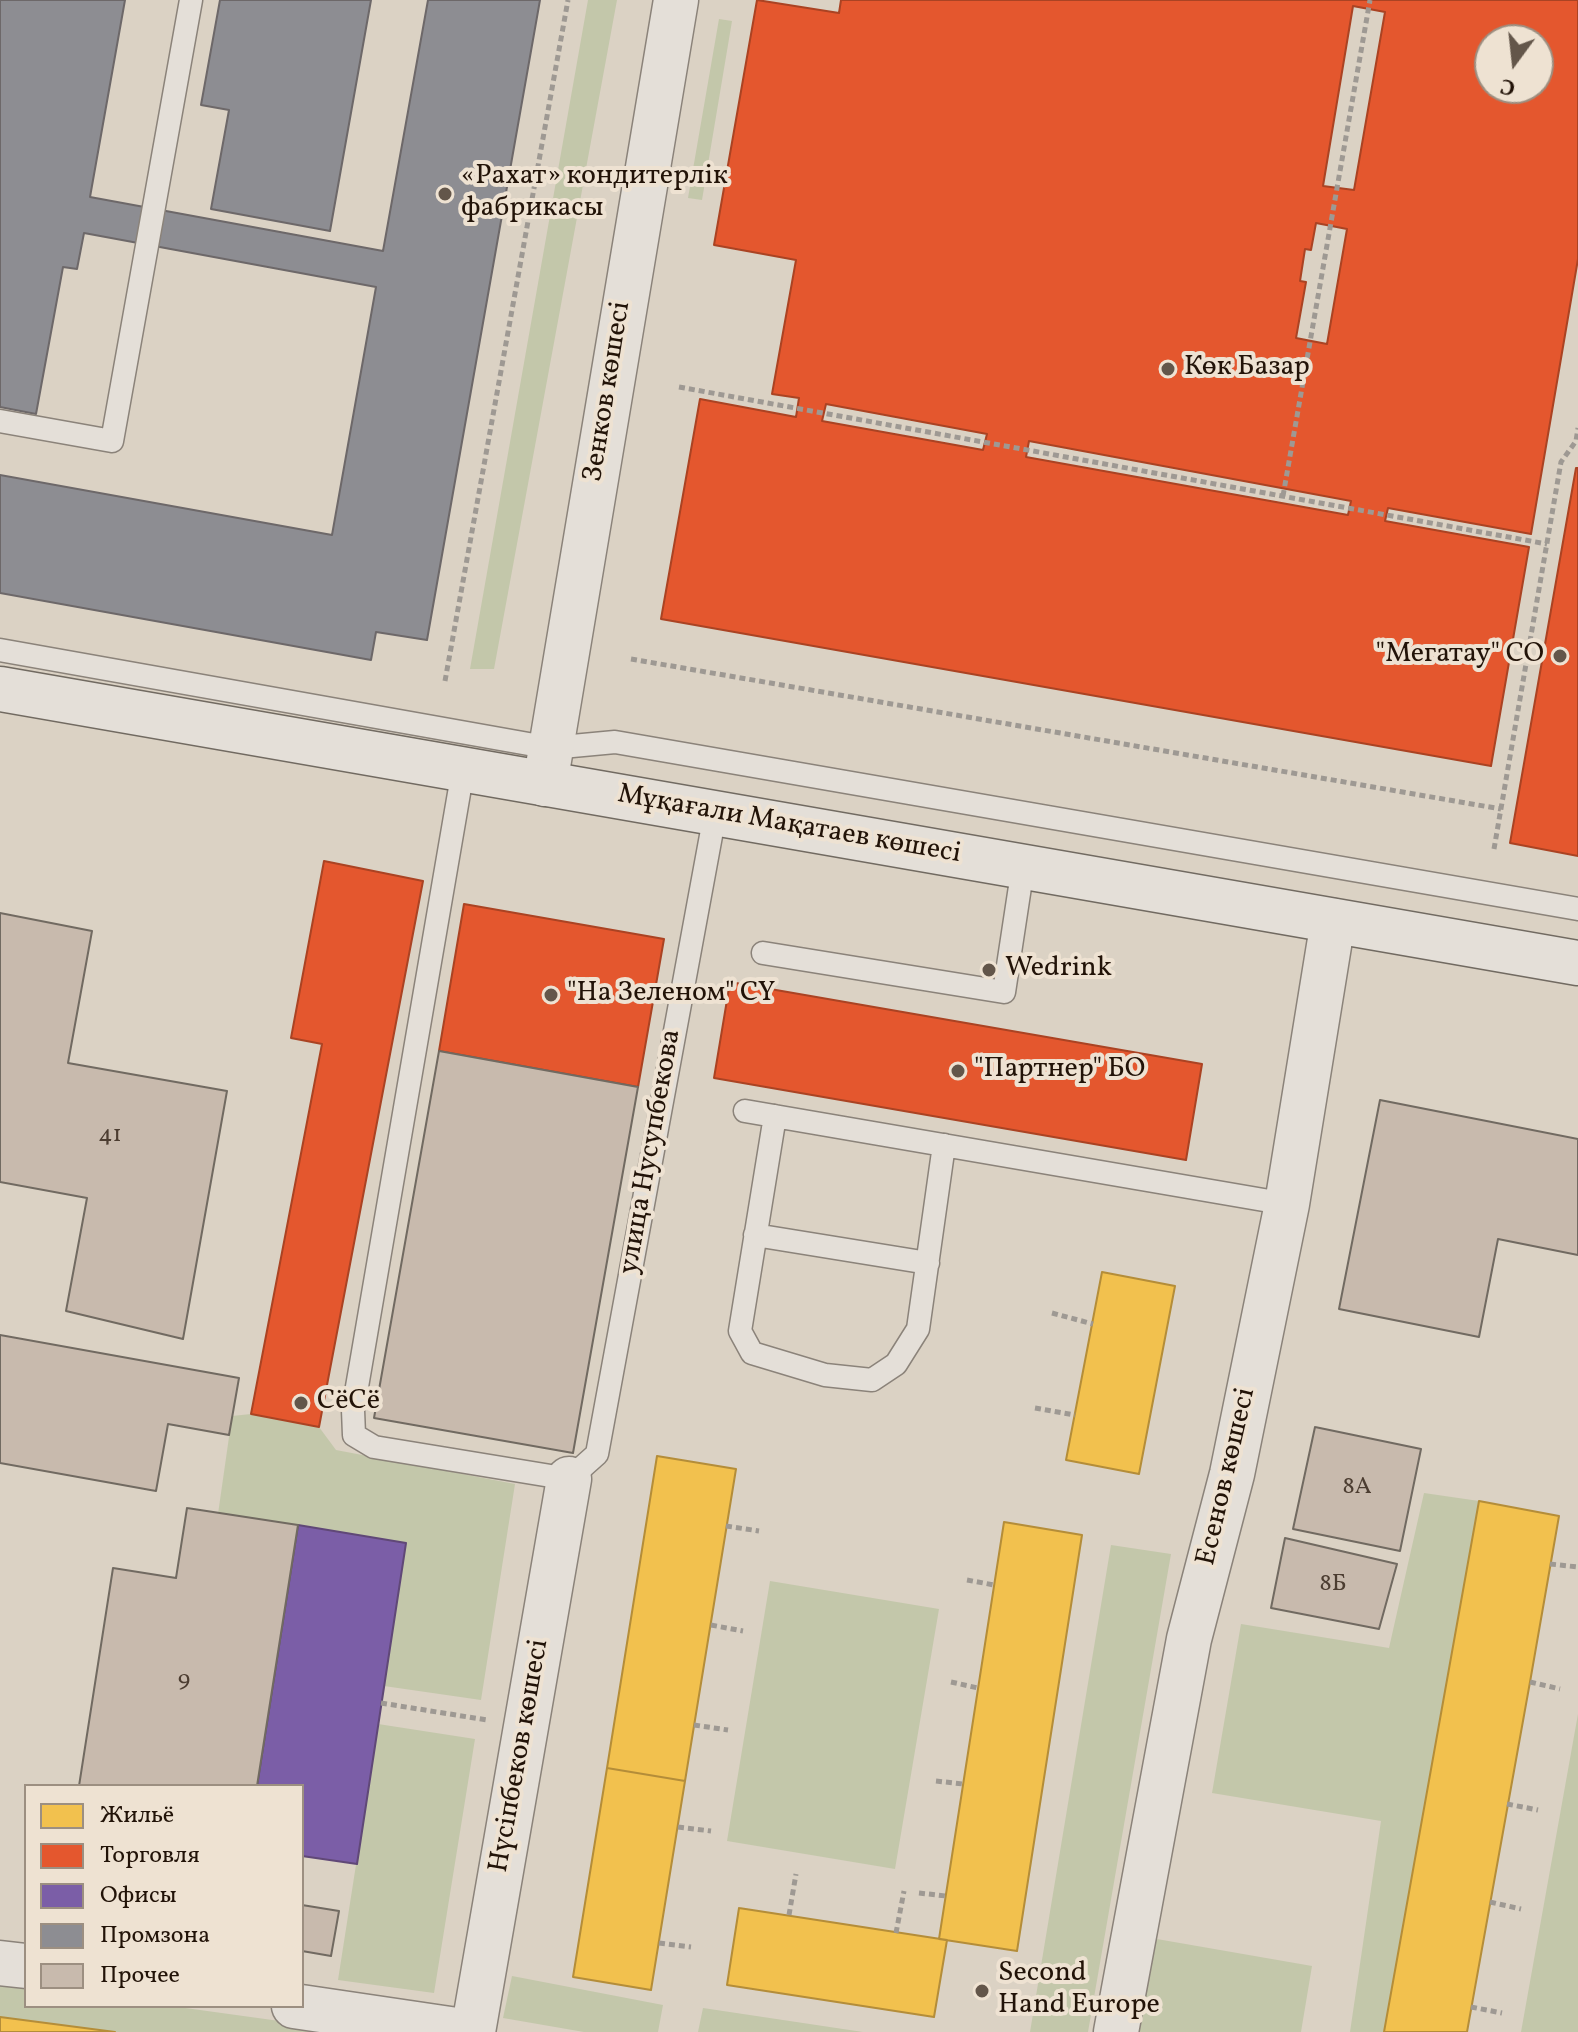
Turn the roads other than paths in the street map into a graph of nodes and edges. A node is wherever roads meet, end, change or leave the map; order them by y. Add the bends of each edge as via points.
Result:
1 (191, 0) edge
2 (676, 0) edge
3 (0, 421) edge
4 (0, 650) edge
5 (0, 689) edge
6 (548, 766) junction
7 (463, 770) junction
8 (715, 814) junction
9 (1023, 867) junction
10 (1578, 909) edge
11 (1333, 921) junction
12 (763, 953) dead end
13 (1578, 963) edge
14 (745, 1111) dead end
15 (775, 1116) junction
16 (944, 1145) junction
17 (1287, 1204) junction
18 (755, 1235) junction
19 (928, 1263) junction
20 (569, 1479) junction
21 (0, 1963) edge
22 (24, 1966) edge
23 (304, 2007) edge
24 (471, 2032) edge
25 (1116, 2032) edge

1 - 3 lane via 112,441
2 - 6 street, Зенков көшесі
4 - 6 lane
5 - 7 street, Мұқағали Мақатаев көшесі
6 - 7 street, Мұқағали Мақатаев көшесі
6 - 8 street, Мұқағали Мақатаев көшесі
6 - 10 lane via 615,742
7 - 20 lane via 353,1410 354,1435 374,1447
8 - 9 street, Мұқағали Мақатаев көшесі
8 - 20 lane, улица Нусупбекова via 597,1454
9 - 11 street, Мұқағали Мақатаев көшесі
9 - 12 lane via 1004,992
11 - 13 street, Мұқағали Мақатаев көшесі
11 - 17 street, Есенов көшесі
14 - 15 lane
15 - 16 lane
15 - 18 lane
16 - 17 lane
16 - 19 lane
17 - 25 street, Есенов көшесі via 1232,1474 1189,1639
18 - 19 lane
18 - 19 lane via 740,1331 752,1353 825,1375 872,1380 896,1364 918,1329
20 - 24 street, Нүсіпбеков көшесі
21 - 22 street
23 - 24 street

